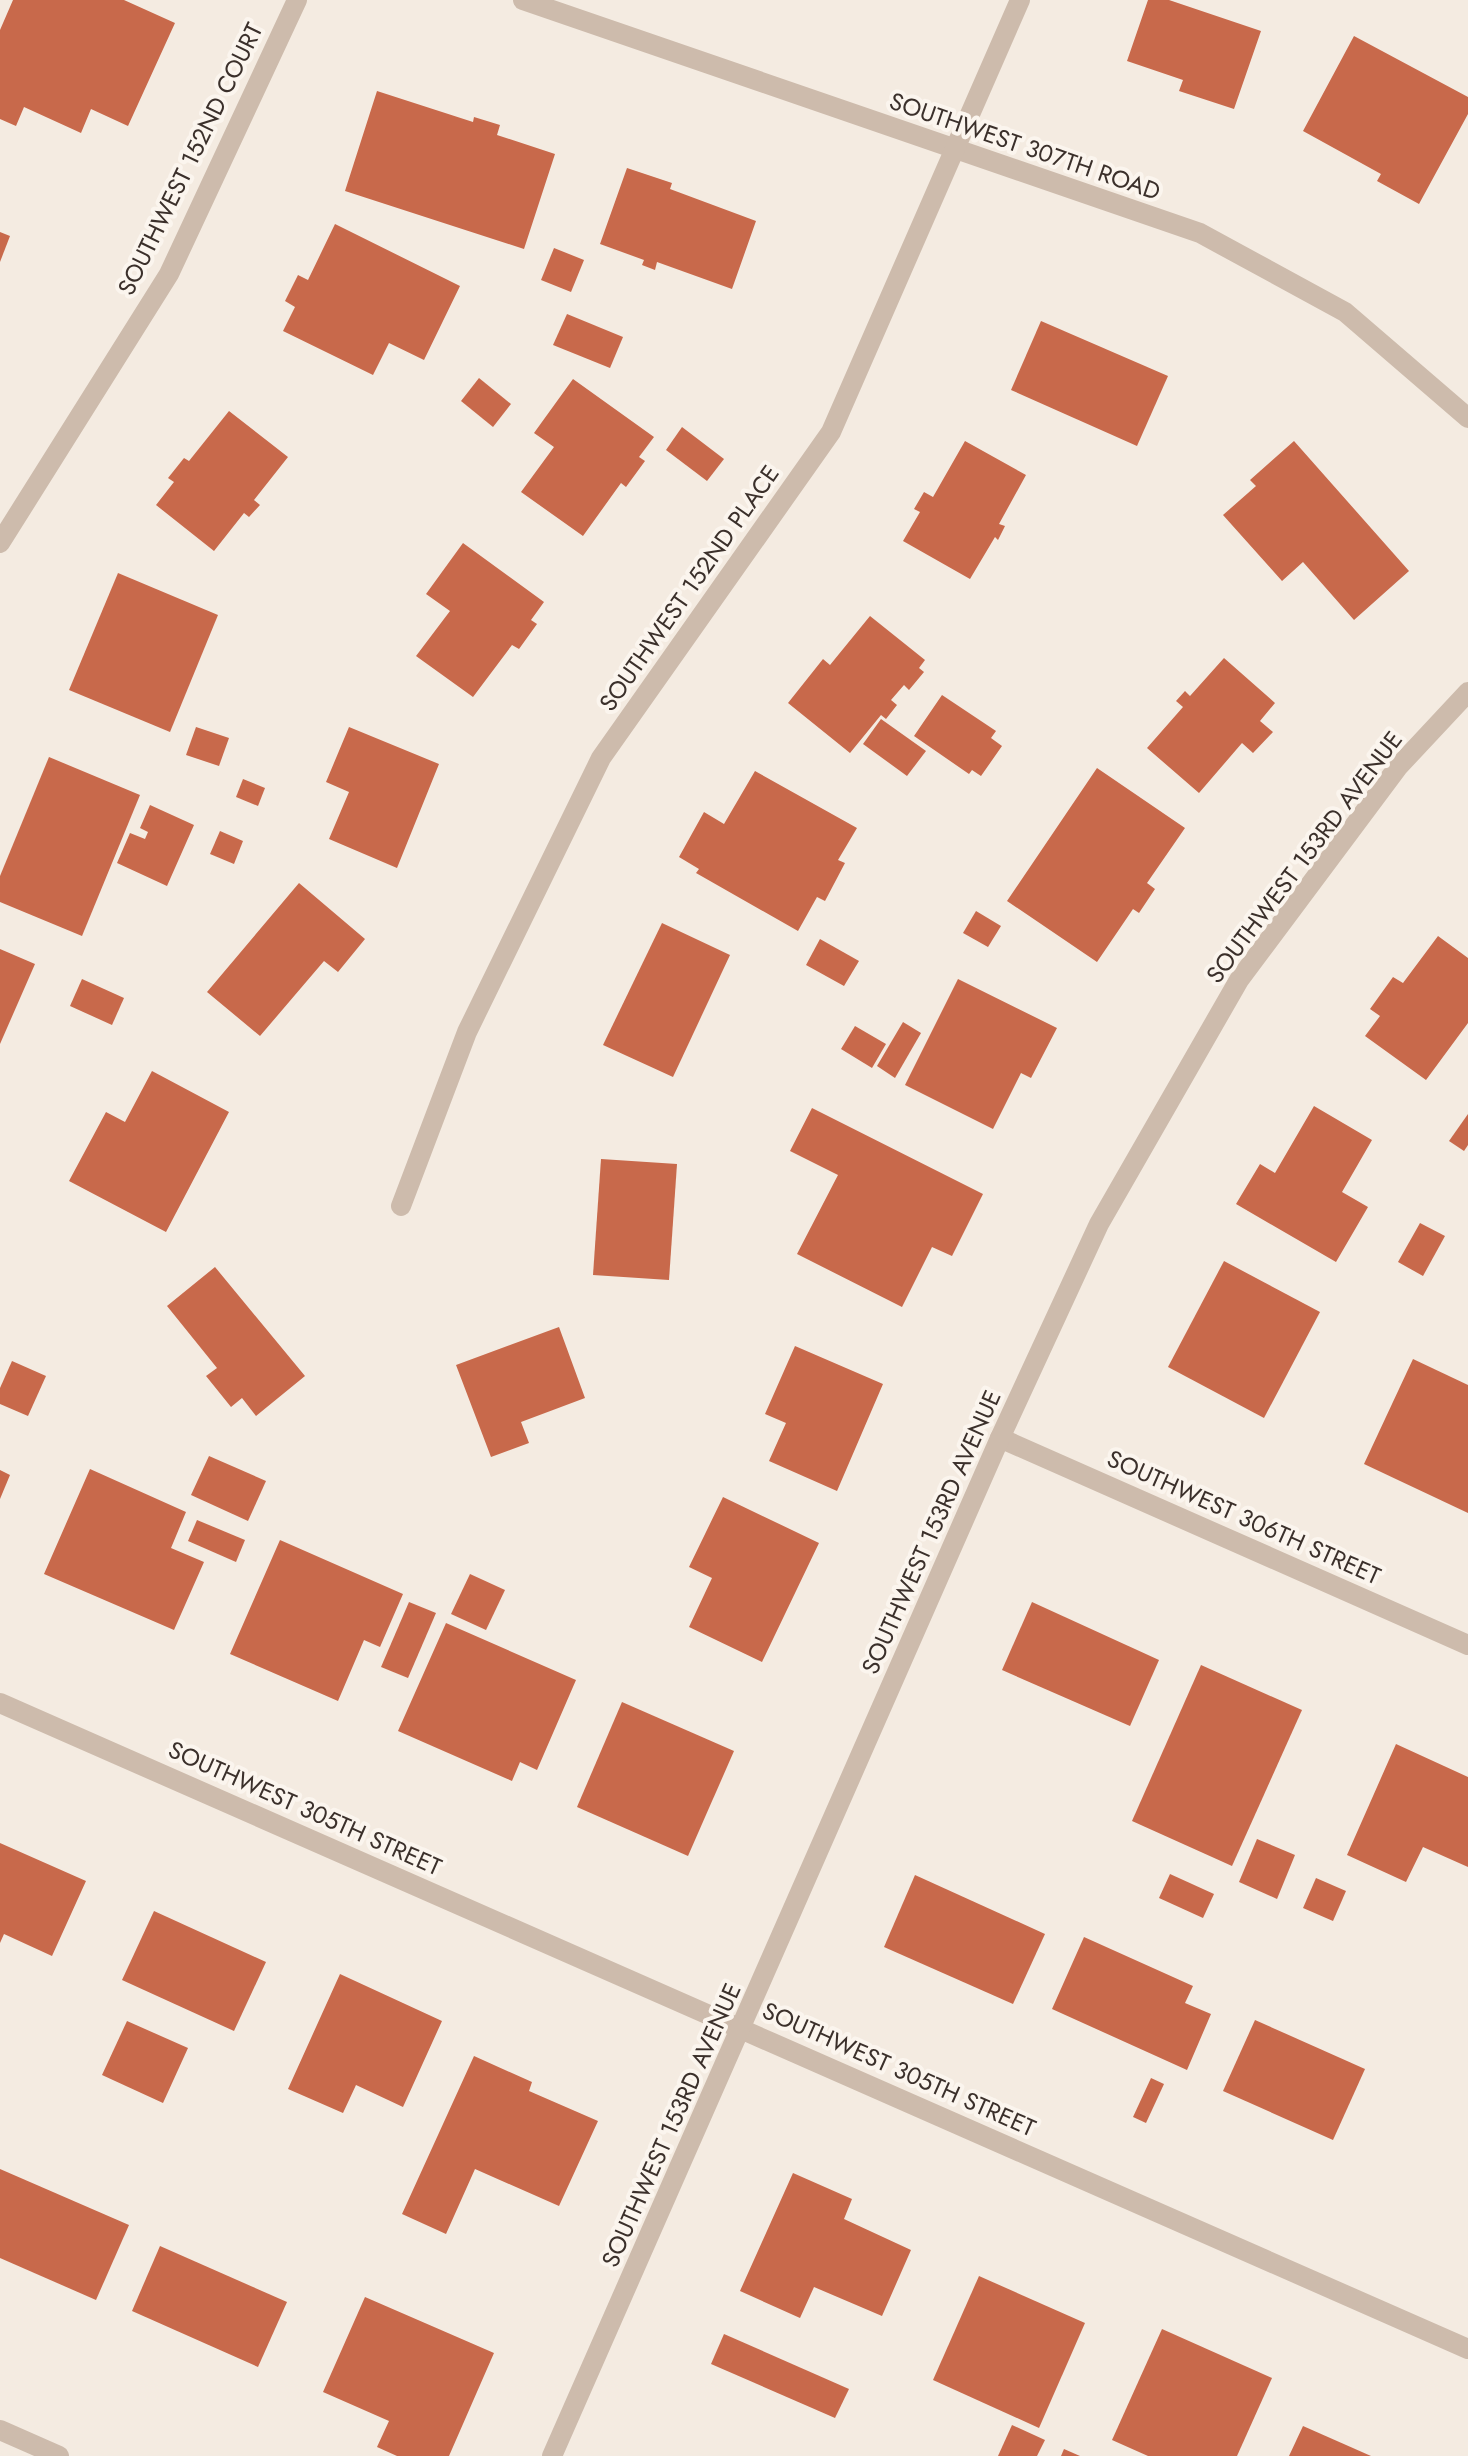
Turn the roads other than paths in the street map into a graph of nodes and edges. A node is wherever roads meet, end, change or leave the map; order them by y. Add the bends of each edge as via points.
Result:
1 (297, 0) edge
2 (523, 0) edge
3 (1020, 0) edge
4 (955, 150) junction
5 (1468, 418) edge
6 (0, 543) edge
7 (1468, 692) edge
8 (401, 1206) dead end
9 (1000, 1438) junction
10 (1468, 1645) edge
11 (0, 1703) edge
12 (743, 2029) junction
13 (1468, 2349) edge
14 (0, 2430) edge
15 (59, 2456) edge
16 (552, 2456) edge

1 - 6 street, SOUTHWEST 152ND COURT via 169,274
2 - 4 street, SOUTHWEST 307TH ROAD
3 - 4 street, SOUTHWEST 152ND PLACE
4 - 5 street, SOUTHWEST 307TH ROAD via 1200,233 1345,312
4 - 8 street, SOUTHWEST 152ND PLACE via 831,432 601,758 467,1032
7 - 9 street, SOUTHWEST 153RD AVENUE via 1398,767 1239,980 1099,1224
9 - 10 street, SOUTHWEST 306TH STREET
9 - 12 street, SOUTHWEST 153RD AVENUE
11 - 12 street, SOUTHWEST 305TH STREET
12 - 13 street, SOUTHWEST 305TH STREET
12 - 16 street, SOUTHWEST 153RD AVENUE
14 - 15 street

